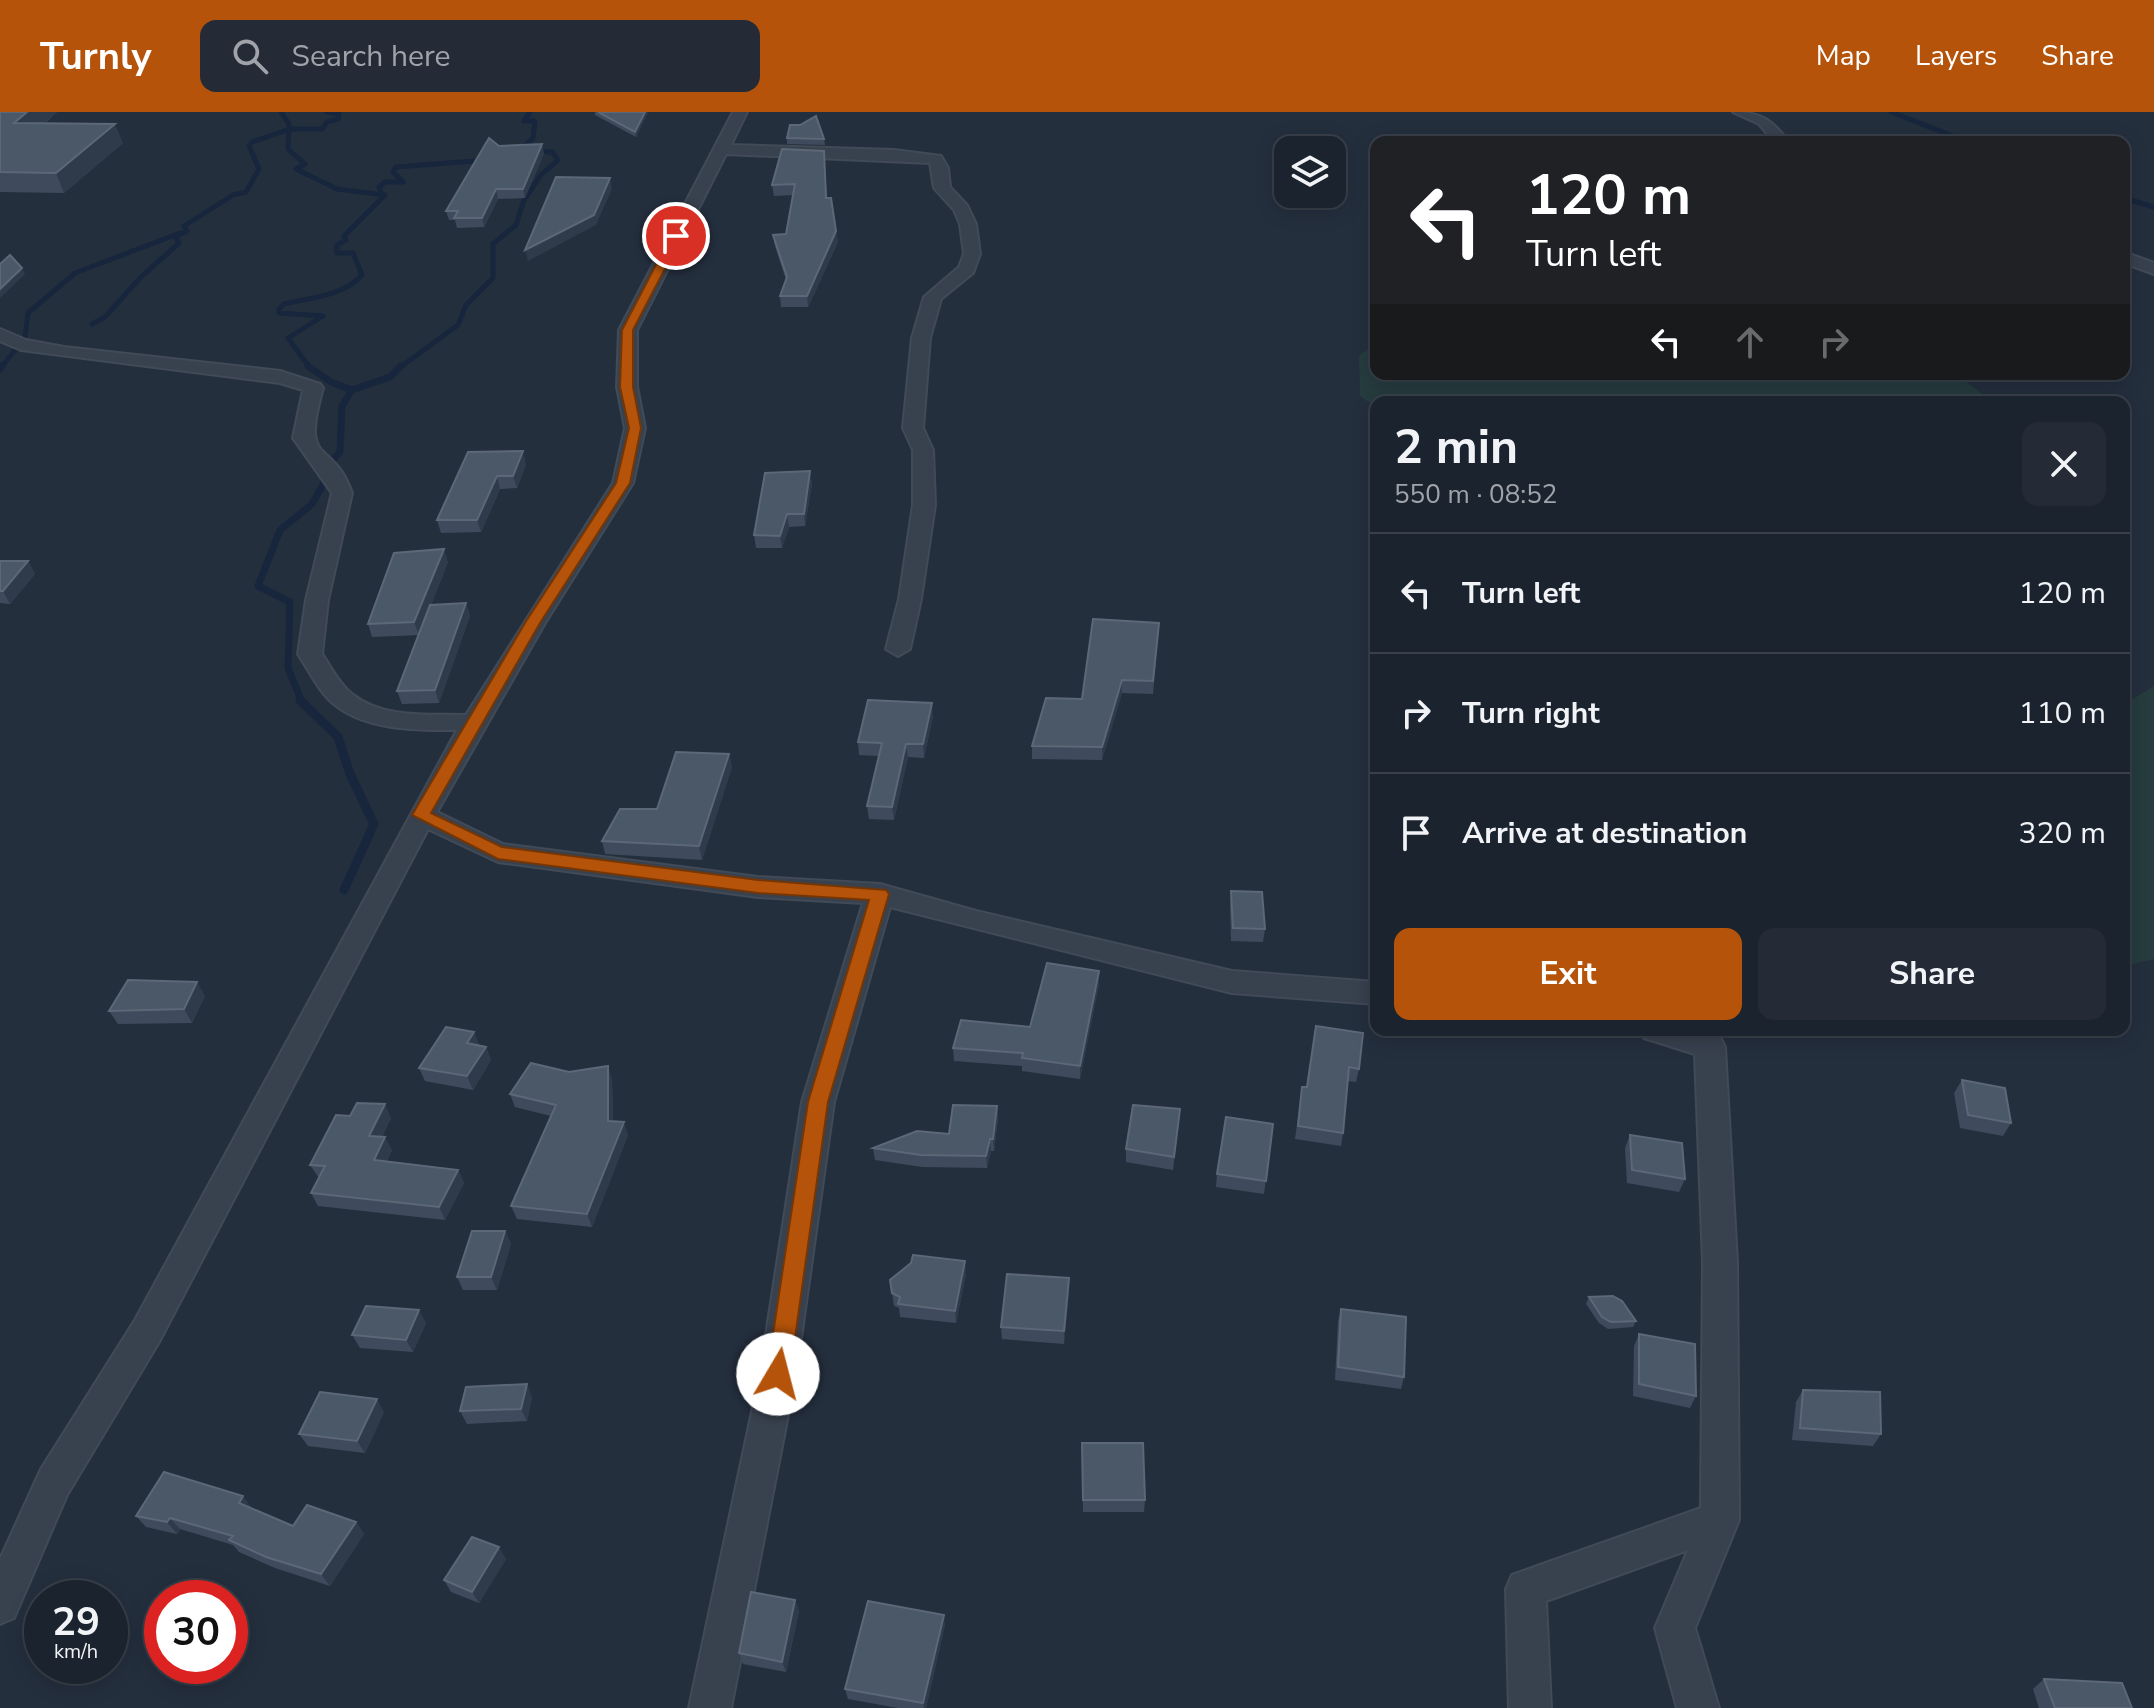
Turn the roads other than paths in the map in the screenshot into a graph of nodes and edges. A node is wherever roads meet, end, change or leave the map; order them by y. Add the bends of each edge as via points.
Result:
1 (740, 112) edge
2 (1740, 112) edge
3 (1777, 136) edge
4 (723, 149) junction
5 (2130, 259) edge
6 (2154, 269) edge
7 (0, 334) edge
8 (898, 649) dead end
9 (474, 723) junction
10 (421, 815) junction
11 (880, 894) junction
12 (1370, 993) edge
13 (1674, 1036) edge
14 (1720, 1520) junction
15 (0, 1604) edge
16 (710, 1708) edge
17 (1530, 1708) edge
18 (1698, 1708) edge

1 - 4 street
2 - 3 street via 1764,121
4 - 8 street via 936,159 942,188 968,224 972,254 967,269 933,297 921,338 913,428 923,450 924,505
4 - 9 street via 628,330 627,387 635,428 623,483
5 - 6 street
7 - 9 street via 21,345 64,353 280,377 313,388 302,435 306,449 339,480 342,493 310,654 342,699 370,713
9 - 10 street
10 - 11 street via 498,853 758,887
10 - 15 street via 147,1331 54,1482
11 - 12 street via 1232,982
11 - 16 street via 818,1102 778,1374
13 - 14 street via 1710,1047 1720,1262
14 - 17 street via 1526,1589
14 - 18 street via 1675,1628

